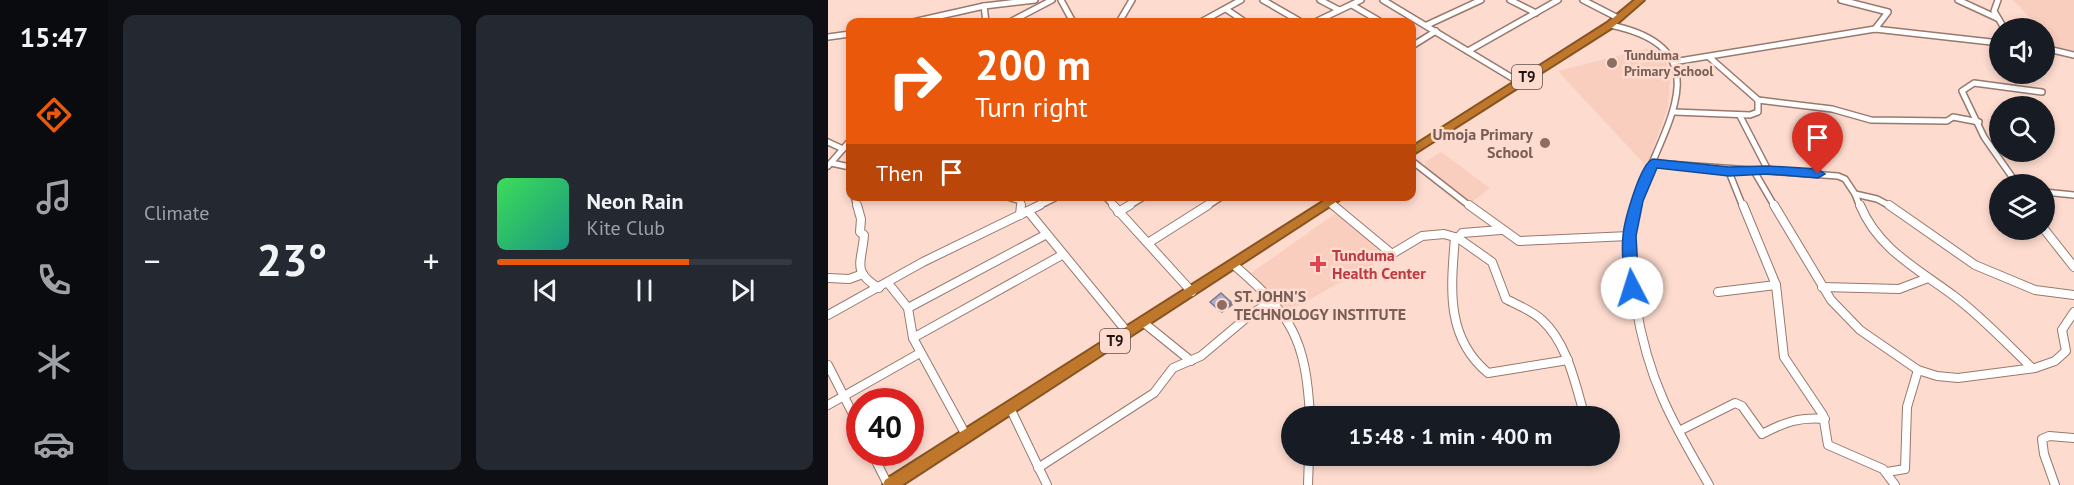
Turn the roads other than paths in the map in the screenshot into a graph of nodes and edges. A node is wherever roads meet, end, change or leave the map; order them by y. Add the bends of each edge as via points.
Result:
1 (1035, 0) edge
2 (1052, 0) edge
3 (1061, 0) edge
4 (1132, 0) edge
5 (1238, 0) edge
6 (1263, 0) edge
7 (1320, 0) edge
8 (1361, 0) edge
9 (1481, 0) edge
10 (1510, 0) edge
11 (1558, 0) edge
12 (1583, 0) edge
13 (1640, 0) edge
14 (1841, 0) edge
15 (1958, 0) edge
16 (1998, 0) edge
17 (1387, 1) edge
18 (1352, 5) junction
19 (984, 6) junction
20 (1226, 9) junction
21 (1339, 10) junction
22 (1536, 13) junction
23 (931, 18) edge
24 (986, 18) edge
25 (1018, 18) edge
26 (1071, 18) edge
27 (1123, 18) edge
28 (1209, 18) edge
29 (1239, 18) edge
30 (1294, 18) edge
31 (1328, 18) edge
32 (1374, 18) edge
33 (1415, 18) edge
34 (1416, 18) edge
35 (1618, 18) junction
36 (1997, 18) joint
37 (1427, 25) junction
38 (1610, 25) junction
39 (1875, 28) junction
40 (1436, 31) junction
41 (846, 34) edge
42 (828, 37) edge
43 (1989, 42) edge
44 (1416, 43) edge
45 (1468, 51) junction
46 (2055, 51) edge
47 (2074, 55) edge
48 (1709, 57) junction
49 (1673, 63) junction
50 (1519, 82) junction
51 (2042, 92) dead end
52 (1758, 100) junction
53 (1674, 112) junction
54 (1740, 116) junction
55 (1979, 122) junction
56 (828, 142) edge
57 (846, 145) edge
58 (843, 148) junction
59 (1416, 148) edge
60 (1653, 163) junction
61 (1416, 164) edge
62 (829, 165) edge
63 (846, 167) edge
64 (1768, 170) junction
65 (1754, 171) junction
66 (1729, 172) junction
67 (2011, 174) edge
68 (2055, 193) edge
69 (1855, 194) junction
70 (2074, 195) edge
71 (856, 201) edge
72 (1021, 201) edge
73 (1049, 201) edge
74 (1110, 201) edge
75 (1137, 201) edge
76 (1215, 201) edge
77 (1333, 201) edge
78 (1336, 201) edge
79 (1028, 211) junction
80 (1118, 212) junction
81 (1020, 215) junction
82 (1501, 230) junction
83 (1045, 235) junction
84 (1629, 236) junction
85 (1457, 237) junction
86 (2053, 240) edge
87 (1148, 243) junction
88 (1062, 255) junction
89 (1234, 265) junction
90 (2074, 267) edge
91 (863, 274) junction
92 (828, 278) edge
93 (1928, 278) junction
94 (888, 283) junction
95 (1776, 285) junction
96 (1822, 287) junction
97 (879, 288) junction
98 (1192, 292) junction
99 (1718, 292) dead end
100 (2074, 295) edge
101 (1273, 301) junction
102 (908, 308) junction
103 (2074, 312) edge
104 (828, 315) edge
105 (1144, 323) junction
106 (1128, 333) junction
107 (913, 338) junction
108 (920, 353) junction
109 (1568, 360) junction
110 (1191, 361) junction
111 (828, 365) edge
112 (2032, 368) junction
113 (1917, 370) junction
114 (843, 396) junction
115 (846, 402) edge
116 (828, 405) edge
117 (1310, 406) edge
118 (1582, 406) edge
119 (1011, 410) junction
120 (1825, 419) junction
121 (1679, 431) junction
122 (967, 436) junction
123 (2074, 438) edge
124 (879, 466) edge
125 (1309, 466) edge
126 (1038, 468) junction
127 (1887, 472) junction
128 (889, 485) edge
129 (1047, 485) edge
130 (1308, 485) edge
131 (1709, 485) edge
132 (1895, 485) edge
133 (2055, 485) edge

1 - 19 street
2 - 25 street
3 - 26 street
4 - 27 street
5 - 20 street
6 - 30 street
7 - 21 street
8 - 18 street
9 - 37 street
10 - 22 street
11 - 22 street
12 - 35 street
13 - 35 highway, T9
14 - 39 street via 1888,12
15 - 36 street
16 - 36 street via 1994,11
17 - 33 street
18 - 21 street
18 - 32 street
19 - 23 street
19 - 24 street
20 - 28 street
20 - 29 street
21 - 31 street
22 - 45 street
34 - 37 street
35 - 38 highway, T9
37 - 40 street
38 - 49 street via 1625,27 1656,42
38 - 50 highway, T9
39 - 43 street
39 - 48 street
40 - 44 street
40 - 45 street
41 - 42 street
45 - 50 street
46 - 47 street
48 - 49 street
48 - 52 street
49 - 53 street via 1677,82
50 - 59 highway, T9
51 - 55 street via 1967,85 1962,91
52 - 54 street via 1758,112
52 - 55 street via 1832,109 1863,119 1947,121 1953,117
53 - 54 street
53 - 60 street
54 - 64 street
55 - 67 street
56 - 58 street
57 - 58 street
58 - 62 street
60 - 66 street
60 - 84 street via 1637,201
61 - 82 street
62 - 63 street
64 - 65 street
64 - 69 street via 1838,176 1845,179
65 - 66 street
65 - 96 street
66 - 95 street
68 - 70 street
69 - 93 street via 1874,231 1907,265
69 - 100 street via 1891,206 1975,265 2010,282
71 - 91 street via 860,232 864,235 860,247 863,256 858,266
72 - 81 street
73 - 79 street
74 - 80 street
75 - 80 street
76 - 87 street
77 - 89 highway, T9
78 - 85 street via 1392,254 1422,236
79 - 81 street
79 - 83 street
80 - 87 street
81 - 94 street via 922,262
82 - 84 street via 1525,242
82 - 85 street
83 - 88 street
83 - 102 street
84 - 121 street via 1635,299 1658,388
85 - 109 street via 1492,262 1506,299 1542,320
85 - 109 street via 1451,281 1460,341 1467,355 1488,373
86 - 90 street
87 - 98 street
88 - 106 street
88 - 107 street
89 - 98 highway, T9
89 - 101 street
91 - 92 street via 849,279
91 - 97 street via 864,279
93 - 96 street via 1899,289
93 - 112 street via 1956,297
94 - 97 street
94 - 102 street
95 - 99 street
95 - 120 street via 1784,357
96 - 113 street via 1860,330
97 - 104 street
98 - 105 highway, T9
101 - 110 street
101 - 117 street via 1298,343
102 - 107 street
103 - 112 street via 2062,330 2066,351 2055,361
105 - 106 highway, T9
105 - 110 street
106 - 119 highway, T9
107 - 108 street
108 - 114 street
108 - 122 street
109 - 118 street
110 - 126 street via 1173,368 1154,393
111 - 114 street
112 - 113 street via 1958,378
113 - 127 street via 1905,411 1905,469
114 - 115 street
114 - 116 street
119 - 122 highway, T9
119 - 126 street
120 - 121 street via 1788,420 1761,434 1742,406 1735,404
120 - 127 street via 1832,448
121 - 131 street
122 - 128 highway, T9
123 - 133 street via 2042,439
124 - 128 street
125 - 130 street
126 - 129 street
127 - 132 street

